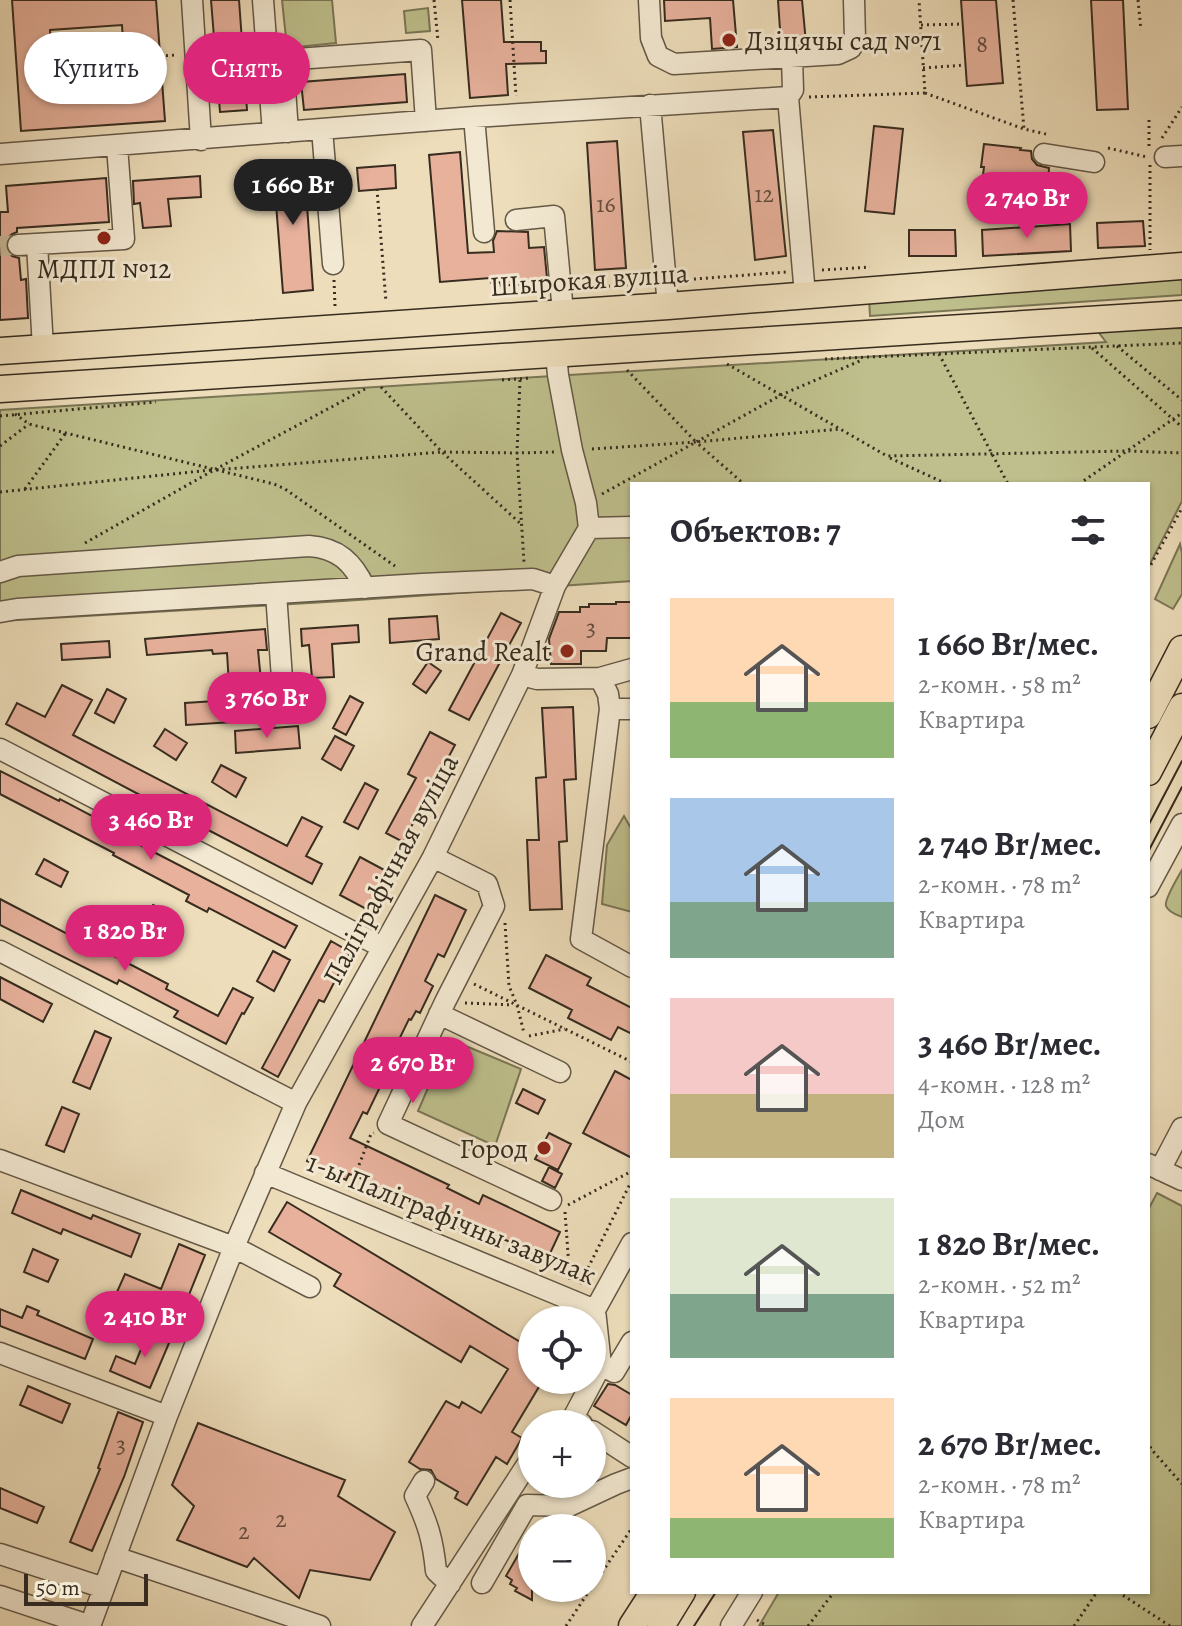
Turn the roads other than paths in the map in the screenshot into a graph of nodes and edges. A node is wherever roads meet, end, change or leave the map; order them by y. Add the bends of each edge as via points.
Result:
1 (192, 0) edge
2 (263, 0) edge
3 (649, 0) edge
4 (854, 0) edge
5 (792, 58) junction
6 (788, 97) junction
7 (650, 105) junction
8 (474, 117) junction
9 (426, 121) junction
10 (322, 129) junction
11 (280, 132) junction
12 (201, 140) junction
13 (1048, 145) road end
14 (117, 146) junction
15 (0, 154) edge
16 (1100, 155) road end
17 (516, 220) dead end
18 (484, 232) dead end
19 (333, 264) road end
20 (1182, 266) edge
21 (843, 292) junction
22 (805, 295) junction
23 (668, 306) junction
24 (563, 312) junction
25 (1182, 314) edge
26 (846, 335) junction
27 (43, 348) junction
28 (0, 351) edge
29 (556, 354) junction
30 (0, 389) edge
31 (630, 527) edge
32 (589, 528) junction
33 (0, 572) edge
34 (555, 586) junction
35 (365, 588) junction
36 (276, 593) junction
37 (0, 612) edge
38 (1182, 649) edge
39 (630, 670) edge
40 (522, 675) junction
41 (600, 678) junction
42 (248, 695) dead end
43 (1182, 707) edge
44 (610, 709) junction
45 (630, 709) edge
46 (1150, 711) edge
47 (0, 749) edge
48 (1150, 768) edge
49 (1182, 824) edge
50 (433, 857) junction
51 (1150, 883) edge
52 (382, 947) junction
53 (0, 951) edge
54 (630, 966) edge
55 (442, 1008) junction
56 (560, 1072) dead end
57 (296, 1103) junction
58 (1182, 1128) edge
59 (0, 1160) edge
60 (1154, 1167) edge
61 (265, 1173) junction
62 (1182, 1180) edge
63 (551, 1200) dead end
64 (234, 1247) junction
65 (630, 1247) edge
66 (310, 1287) dead end
67 (586, 1306) edge
68 (597, 1306) edge
69 (630, 1345) edge
70 (0, 1353) edge
71 (606, 1368) edge
72 (167, 1416) junction
73 (606, 1440) edge
74 (630, 1456) edge
75 (518, 1479) edge
76 (630, 1479) edge
77 (424, 1481) dead end
78 (0, 1554) edge
79 (115, 1557) junction
80 (482, 1583) dead end
81 (450, 1584) junction
82 (104, 1588) junction
83 (653, 1594) edge
84 (681, 1594) edge
85 (751, 1594) edge
86 (0, 1596) edge
87 (90, 1626) edge
88 (320, 1626) edge
89 (422, 1626) edge
90 (632, 1626) edge
91 (661, 1626) edge
92 (731, 1626) edge

1 - 12 street
2 - 11 street
3 - 5 street via 651,38 658,56 674,64
4 - 5 street via 851,48
5 - 6 street via 793,90
6 - 7 street
6 - 22 street
7 - 8 street
7 - 23 street
8 - 9 street
8 - 18 street
9 - 10 street
9 - 11 street via 421,50 283,60
10 - 11 street
10 - 19 street
11 - 12 street
12 - 14 street
13 - 16 street
14 - 15 street
14 - 27 street via 124,239 27,244
17 - 24 street via 554,216
20 - 21 main road, Шырокая вуліца
21 - 22 main road, Шырокая вуліца
21 - 26 main road
22 - 23 main road, Шырокая вуліца
23 - 24 main road, Шырокая вуліца
24 - 27 main road, Шырокая вуліца
25 - 26 main road
26 - 29 main road
27 - 28 main road, Шырокая вуліца
29 - 30 main road
29 - 32 street
31 - 32 street
32 - 34 street, Паліграфічная вуліца
33 - 35 street via 18,566 309,546 341,555
34 - 35 street via 533,579
34 - 40 street, Паліграфічная вуліца
35 - 36 street
36 - 37 street
36 - 42 street via 283,693
38 - 46 main road
39 - 41 street
40 - 41 street
40 - 50 street, Паліграфічная вуліца
41 - 44 street
43 - 48 main road
44 - 45 street
44 - 54 street via 581,939
47 - 52 street
49 - 51 street
50 - 52 street, Паліграфічная вуліца
50 - 55 street via 487,884 494,906
52 - 57 street, Паліграфічная вуліца
53 - 57 street
55 - 56 street
55 - 63 street via 388,1124
57 - 61 street, Паліграфічная вуліца
58 - 60 street
59 - 64 street
60 - 62 street
61 - 64 street, Паліграфічная вуліца
61 - 67 street, 1-ы Паліграфічны завулак
64 - 66 street
64 - 72 street, Паліграфічная вуліца
65 - 68 street, 1-ы Паліграфічны завулак
69 - 71 street via 614,1372
70 - 72 street
72 - 79 street, Паліграфічная вуліца
73 - 74 street
75 - 81 street
76 - 80 street via 569,1506 527,1505
77 - 81 street via 415,1496 434,1543 436,1571
78 - 82 street
79 - 82 street, Паліграфічная вуліца
79 - 88 street
81 - 89 street
82 - 87 street, Паліграфічная вуліца
83 - 90 main road
84 - 91 main road
85 - 92 street
86 - 87 street

